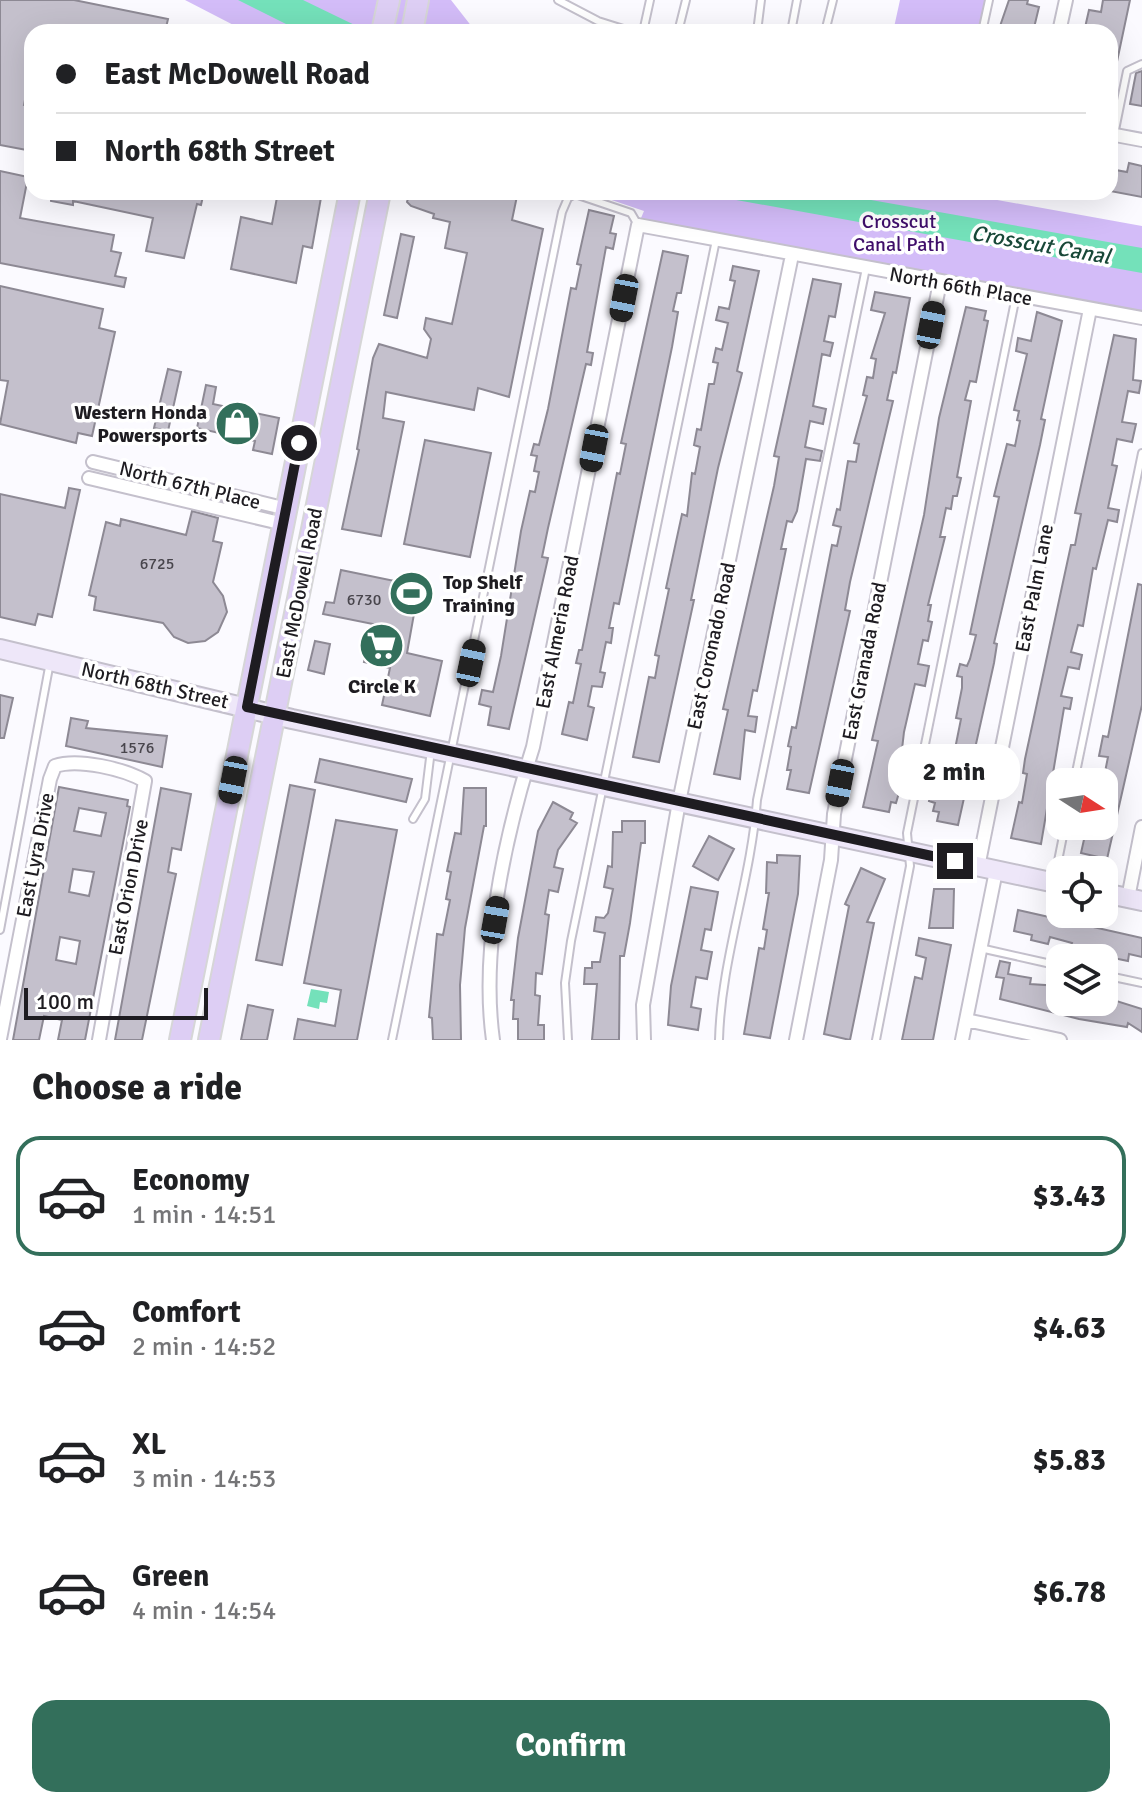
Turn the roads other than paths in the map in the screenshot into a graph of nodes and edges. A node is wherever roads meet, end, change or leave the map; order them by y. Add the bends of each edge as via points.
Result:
1 (389, 0) edge
2 (418, 0) edge
3 (558, 0) edge
4 (650, 0) edge
5 (686, 0) edge
6 (761, 0) edge
7 (797, 0) edge
8 (833, 0) edge
9 (989, 0) edge
10 (1066, 0) edge
11 (384, 24) edge
12 (414, 24) edge
13 (608, 24) edge
14 (645, 24) edge
15 (680, 24) edge
16 (758, 24) edge
17 (792, 24) edge
18 (827, 24) edge
19 (984, 24) edge
20 (1061, 24) edge
21 (1142, 64) edge
22 (1118, 109) edge
23 (1118, 136) edge
24 (1142, 140) edge
25 (348, 200) edge
26 (378, 200) edge
27 (567, 200) edge
28 (593, 200) edge
29 (638, 225) junction
30 (716, 240) junction
31 (792, 255) junction
32 (866, 268) junction
33 (940, 282) junction
34 (1016, 296) junction
35 (1090, 309) junction
36 (1142, 318) edge
37 (1142, 453) edge
38 (93, 462) dead end
39 (89, 478) dead end
40 (292, 479) junction
41 (321, 484) junction
42 (285, 517) junction
43 (0, 649) edge
44 (50, 661) junction
45 (247, 707) junction
46 (275, 714) junction
47 (440, 751) junction
48 (55, 766) joint
49 (1077, 768) edge
50 (526, 770) junction
51 (602, 786) junction
52 (679, 802) junction
53 (756, 818) junction
54 (413, 819) dead end
55 (1142, 827) edge
56 (832, 834) junction
57 (909, 851) junction
58 (987, 869) junction
59 (1046, 881) edge
60 (1135, 899) edge
61 (0, 930) edge
62 (980, 948) junction
63 (1046, 963) edge
64 (194, 972) junction
65 (221, 977) junction
66 (1118, 978) edge
67 (1142, 983) edge
68 (966, 1020) junction
69 (0, 1039) edge
70 (99, 1040) edge
71 (180, 1040) edge
72 (209, 1040) edge
73 (392, 1040) edge
74 (493, 1040) edge
75 (568, 1040) edge
76 (644, 1040) edge
77 (719, 1040) edge
78 (796, 1040) edge
79 (876, 1040) edge
80 (962, 1040) edge
81 (1060, 1040) edge

1 - 11 main road
2 - 12 main road
3 - 13 lane
4 - 14 lane
5 - 15 lane
6 - 16 lane
7 - 17 lane
8 - 18 lane
9 - 19 lane
10 - 20 street
21 - 22 lane via 1127,71
23 - 24 street
25 - 40 main road, East McDowell Road
26 - 41 main road, East McDowell Road
27 - 47 lane via 488,584
28 - 29 lane via 631,213
29 - 30 street, North 66th Place
29 - 50 street, East Almeria Road
30 - 31 street, North 66th Place
30 - 51 lane
31 - 32 street, North 66th Place
31 - 52 street, East Coronado Road
32 - 33 street, North 66th Place
32 - 53 lane
33 - 34 street, North 66th Place
33 - 56 street, East Granada Road
34 - 35 street, North 66th Place
34 - 57 lane via 910,818
35 - 36 street, North 66th Place
35 - 58 street, East Palm Lane
37 - 49 lane
38 - 42 street, North 67th Place
39 - 42 street, North 67th Place
40 - 41 main road
40 - 42 main road, East McDowell Road
41 - 46 main road, East McDowell Road
42 - 45 main road, East McDowell Road
43 - 44 street, North 68th Street
44 - 45 street, North 68th Street
44 - 61 lane
45 - 46 street, North 68th Street
45 - 64 main road, East McDowell Road
46 - 47 street, North 68th Street
46 - 65 main road, East McDowell Road
47 - 50 street, North 68th Street
47 - 54 lane
47 - 73 lane
48 - 69 street, East Lyra Drive
48 - 70 street, East Orion Drive via 66,762 145,781
50 - 51 street, North 68th Street
50 - 74 street, East Almeria Road via 488,974
51 - 52 street, North 68th Street
51 - 75 lane via 565,983
52 - 53 street, North 68th Street
52 - 76 street, East Coronado Road via 645,991
53 - 56 street, North 68th Street
53 - 77 lane via 720,1007
55 - 60 street
56 - 57 street, North 68th Street
56 - 78 street, East Granada Road
57 - 58 street, North 68th Street
57 - 79 lane
58 - 59 street, North 68th Street
58 - 62 street, East Palm Lane
62 - 63 lane
62 - 68 street, East Palm Lane
64 - 65 main road
64 - 71 main road, East McDowell Road
65 - 72 main road, East McDowell Road
66 - 67 lane
68 - 80 street, East Palm Lane
68 - 81 street

